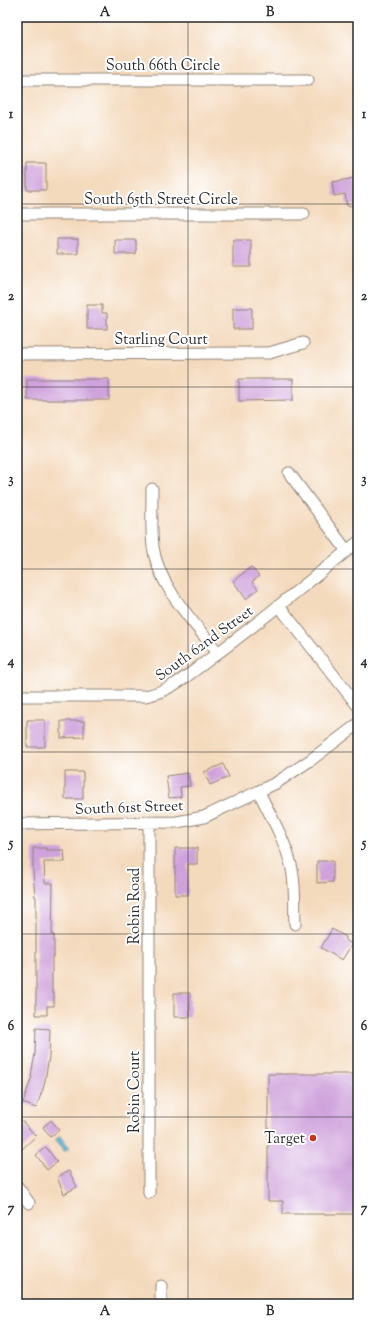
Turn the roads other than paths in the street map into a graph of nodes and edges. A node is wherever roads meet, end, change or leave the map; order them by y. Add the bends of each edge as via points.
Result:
1 (17, 80) edge
2 (308, 80) dead end
3 (17, 214) edge
4 (304, 214) dead end
5 (303, 343) dead end
6 (17, 354) edge
7 (289, 473) dead end
8 (152, 489) dead end
9 (358, 542) edge
10 (347, 551) junction
11 (279, 606) junction
12 (218, 653) junction
13 (17, 696) edge
14 (358, 706) edge
15 (358, 724) edge
16 (259, 792) junction
17 (149, 823) junction
18 (17, 824) edge
19 (295, 924) dead end
20 (149, 990) joint
21 (17, 1186) edge
22 (149, 1193) dead end
23 (29, 1203) dead end
24 (160, 1286) dead end
25 (161, 1304) edge

1 - 2 street, South 66th Circle
3 - 4 street, South 65th Street Circle
5 - 6 street, Starling Court via 269,353
7 - 10 street
8 - 12 street via 154,548 162,577
9 - 10 street, South 62nd Street
10 - 11 street, South 62nd Street
11 - 12 street, South 62nd Street
11 - 14 street
12 - 13 street, South 62nd Street via 171,687 153,695
15 - 16 street, South 61st Street via 312,759
16 - 17 street, South 61st Street via 204,817 177,822
16 - 19 street via 291,865
17 - 18 street, South 61st Street
17 - 20 street, Robin Road
20 - 22 street, Robin Court
21 - 23 street
24 - 25 street

